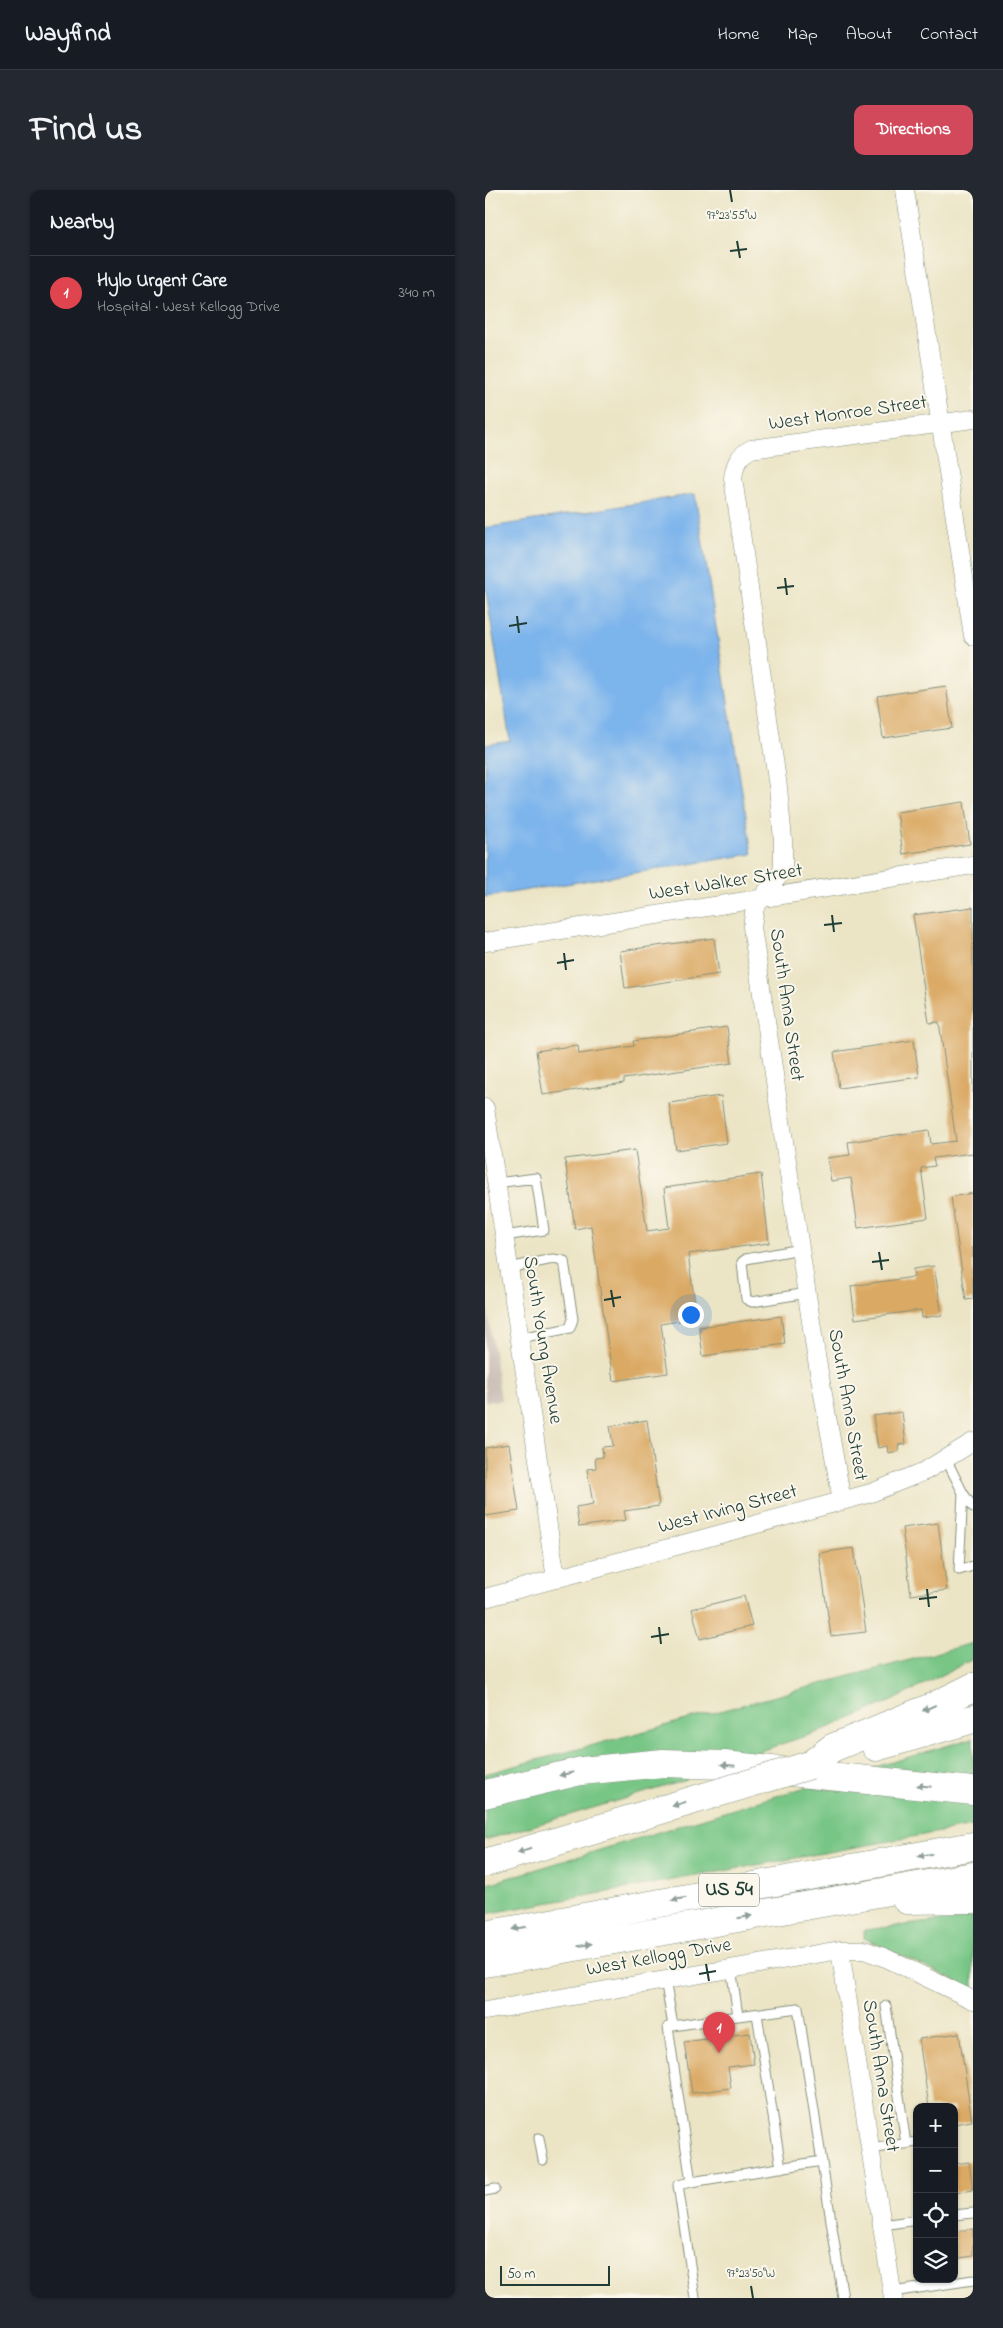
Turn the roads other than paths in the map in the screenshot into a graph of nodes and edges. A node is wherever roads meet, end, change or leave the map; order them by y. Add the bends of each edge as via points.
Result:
1 (905, 190) edge
2 (973, 419) edge
3 (941, 423) junction
4 (735, 463) joint
5 (973, 636) edge
6 (973, 866) edge
7 (763, 898) junction
8 (485, 942) edge
9 (485, 1108) edge
10 (493, 1191) edge
11 (504, 1236) junction
12 (801, 1249) junction
13 (509, 1268) junction
14 (807, 1293) junction
15 (520, 1338) junction
16 (973, 1442) edge
17 (946, 1458) junction
18 (963, 1493) junction
19 (842, 1500) junction
20 (973, 1506) edge
21 (973, 1566) edge
22 (556, 1579) junction
23 (485, 1598) edge
24 (973, 1687) edge
25 (973, 1718) edge
26 (810, 1765) junction
27 (973, 1791) edge
28 (485, 1794) edge
29 (973, 1846) edge
30 (485, 1863) edge
31 (973, 1876) edge
32 (851, 1898) junction
33 (973, 1899) edge
34 (485, 1935) edge
35 (840, 1950) junction
36 (485, 1963) edge
37 (731, 1967) junction
38 (665, 1979) junction
39 (973, 2000) edge
40 (886, 2006) dead end
41 (485, 2011) edge
42 (757, 2014) junction
43 (738, 2016) junction
44 (673, 2026) junction
45 (539, 2138) dead end
46 (913, 2143) edge
47 (906, 2144) junction
48 (870, 2149) junction
49 (543, 2160) dead end
50 (821, 2161) junction
51 (781, 2168) junction
52 (691, 2182) junction
53 (495, 2189) dead end
54 (485, 2191) edge
55 (973, 2213) edge
56 (958, 2215) edge
57 (913, 2221) edge
58 (882, 2225) junction
59 (973, 2280) edge
60 (892, 2295) edge
61 (695, 2298) edge
62 (843, 2298) edge

1 - 3 street
2 - 3 street, West Monroe Street
3 - 4 street, West Monroe Street via 767,446 743,453
3 - 5 street
4 - 7 street, South Anna Street via 733,478 779,787 783,840 783,870
6 - 7 street, West Walker Street
7 - 8 street, West Walker Street
7 - 12 street, South Anna Street via 755,907 752,927
9 - 10 street, South Young Avenue
10 - 11 street, South Young Avenue
10 - 11 lane via 536,1178 544,1230
11 - 13 street, South Young Avenue
12 - 14 street, South Anna Street
12 - 14 lane via 742,1262 746,1299 752,1302
13 - 15 street, South Young Avenue
13 - 15 lane via 553,1259 564,1261 573,1319 570,1328
14 - 19 street, South Anna Street
15 - 22 street, South Young Avenue
16 - 17 street, West Irving Street
17 - 18 lane
17 - 19 street, West Irving Street via 925,1471 871,1493
18 - 20 lane
18 - 21 lane via 959,1570
19 - 22 street, West Irving Street
22 - 23 street, West Irving Street
24 -> 26 highway via 932,1708 832,1748
25 - 26 highway
26 -> 30 highway, bridge
27 -> 28 highway via 725,1765 663,1763 581,1771
29 -> 34 highway, US 54
31 - 32 highway, US 54
32 - 33 highway
36 -> 32 highway, US 54
35 - 37 street, West Kellogg Drive
35 - 39 street, West Kellogg Drive via 864,1950 886,1958
35 - 48 street, South Anna Street
37 - 38 street, West Kellogg Drive
37 - 43 lane
38 - 41 street, West Kellogg Drive
38 - 44 lane
40 - 47 lane
42 - 43 lane
42 - 50 lane via 798,2008
42 - 51 lane
43 - 44 lane
44 - 52 lane via 668,2027
45 - 49 lane
46 - 47 lane
47 - 48 lane
48 - 58 street, South Anna Street
50 - 51 lane
50 - 62 lane
51 - 52 lane
52 - 61 lane via 678,2185
53 - 54 lane
55 - 56 lane
57 - 58 lane
58 - 60 street, South Anna Street
59 - 60 lane

